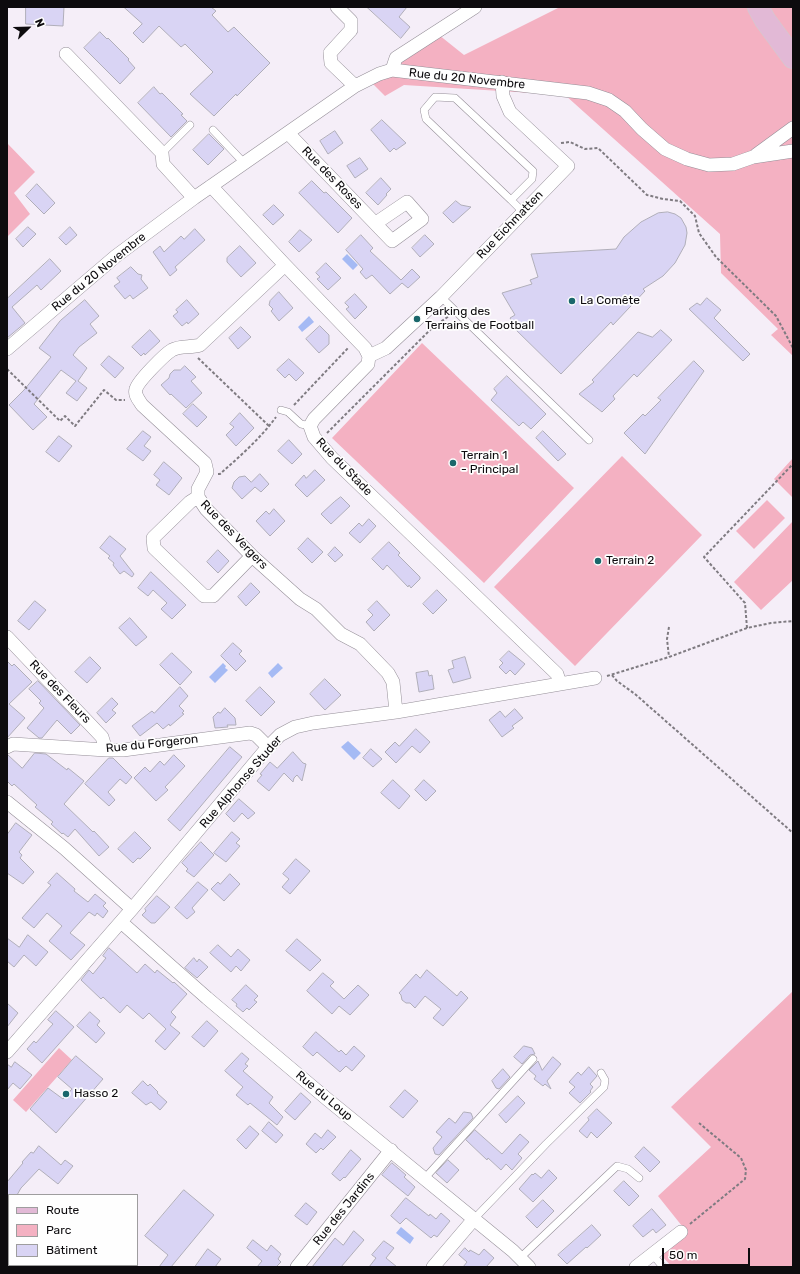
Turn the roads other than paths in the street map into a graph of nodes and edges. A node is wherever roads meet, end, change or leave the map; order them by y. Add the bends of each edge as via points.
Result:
1 (336, 7) edge
2 (475, 7) edge
3 (758, 7) edge
4 (66, 54) dead end
5 (793, 58) edge
6 (392, 70) junction
7 (502, 82) junction
8 (355, 86) junction
9 (190, 125) dead end
10 (793, 128) edge
11 (213, 130) dead end
12 (288, 133) junction
13 (793, 151) edge
14 (162, 153) junction
15 (753, 157) junction
16 (245, 164) junction
17 (211, 186) junction
18 (194, 198) junction
19 (511, 200) junction
20 (523, 212) junction
21 (376, 223) dead end
22 (285, 265) junction
23 (440, 297) junction
24 (7, 349) edge
25 (369, 356) junction
26 (284, 411) road end
27 (310, 426) junction
28 (589, 440) dead end
29 (198, 497) junction
30 (252, 556) junction
31 (7, 637) edge
32 (595, 678) road end
33 (560, 684) junction
34 (396, 712) junction
35 (7, 747) edge
36 (268, 747) junction
37 (106, 750) junction
38 (7, 802) edge
39 (132, 909) junction
40 (121, 922) junction
41 (8, 1051) edge
42 (533, 1059) dead end
43 (601, 1073) dead end
44 (391, 1150) junction
45 (424, 1178) junction
46 (639, 1178) dead end
47 (474, 1219) junction
48 (681, 1232) road end
49 (652, 1254) junction
50 (524, 1262) edge
51 (297, 1267) edge
52 (433, 1267) edge
53 (636, 1267) edge
54 (663, 1267) edge

1 - 8 street via 351,21 351,30 330,53 331,63
2 - 6 street via 396,58
3 - 5 main road
4 - 14 street
6 - 7 street, Rue du 20 Novembre
6 - 8 street, Rue du 20 Novembre
7 - 15 street, Rue du 20 Novembre via 588,93 608,100 625,111 665,149 687,159 709,165 733,164
7 - 20 street, Rue Eichmatten via 503,96 510,112 568,166
8 - 12 street, Rue du 20 Novembre
9 - 14 lane
10 - 15 street, Rue du 20 Novembre
11 - 16 lane
12 - 16 street, Rue du 20 Novembre
12 - 21 street, Rue des Roses
13 - 15 street, Rue du 20 Novembre
14 - 18 street via 163,164
16 - 17 street, Rue du 20 Novembre
17 - 18 street, Rue du 20 Novembre
17 - 22 street
18 - 24 street, Rue du 20 Novembre via 116,256
19 - 19 lane via 426,120 424,110 435,97 455,98 533,171 532,179
19 - 20 lane
20 - 23 street, Rue Eichmatten
22 - 25 street via 357,339
22 - 29 street, Rue des Vergers via 200,345 172,350 139,382 135,390 142,405 204,463 207,472 198,489
23 - 25 street, Rue Eichmatten via 386,348
23 - 28 lane
25 - 27 street, Rue du Stade via 368,364
26 - 27 lane via 301,424
27 - 33 street, Rue du Stade via 314,437 332,458 557,674
29 - 30 street, Rue des Vergers
29 - 30 street via 154,538 154,548 204,596 213,596
30 - 34 street, Rue des Vergers via 300,599 316,609 341,634 360,644 388,673 393,682
31 - 37 street, Rue des Fleurs via 102,737
32 - 33 street, Rue Alphonse Studer
33 - 34 street, Rue Alphonse Studer
34 - 36 street, Rue Alphonse Studer via 295,727 280,735
35 - 37 street, Rue du Forgeron via 13,744
36 - 37 street, Rue du Forgeron via 256,735 250,733
36 - 39 street, Rue Alphonse Studer
38 - 39 street via 64,848
39 - 40 street, Rue Alphonse Studer
40 - 41 street, Rue Alphonse Studer
40 - 44 street, Rue du Loup via 231,1018
42 - 45 lane
43 - 47 lane via 604,1087
44 - 45 street, Rue du Loup
44 - 51 street, Rue des Jardins
45 - 47 street, Rue du Loup
46 - 50 lane via 628,1169 617,1166
47 - 50 street, Rue du Loup
47 - 52 street
48 - 49 street
49 - 53 street
49 - 54 lane

